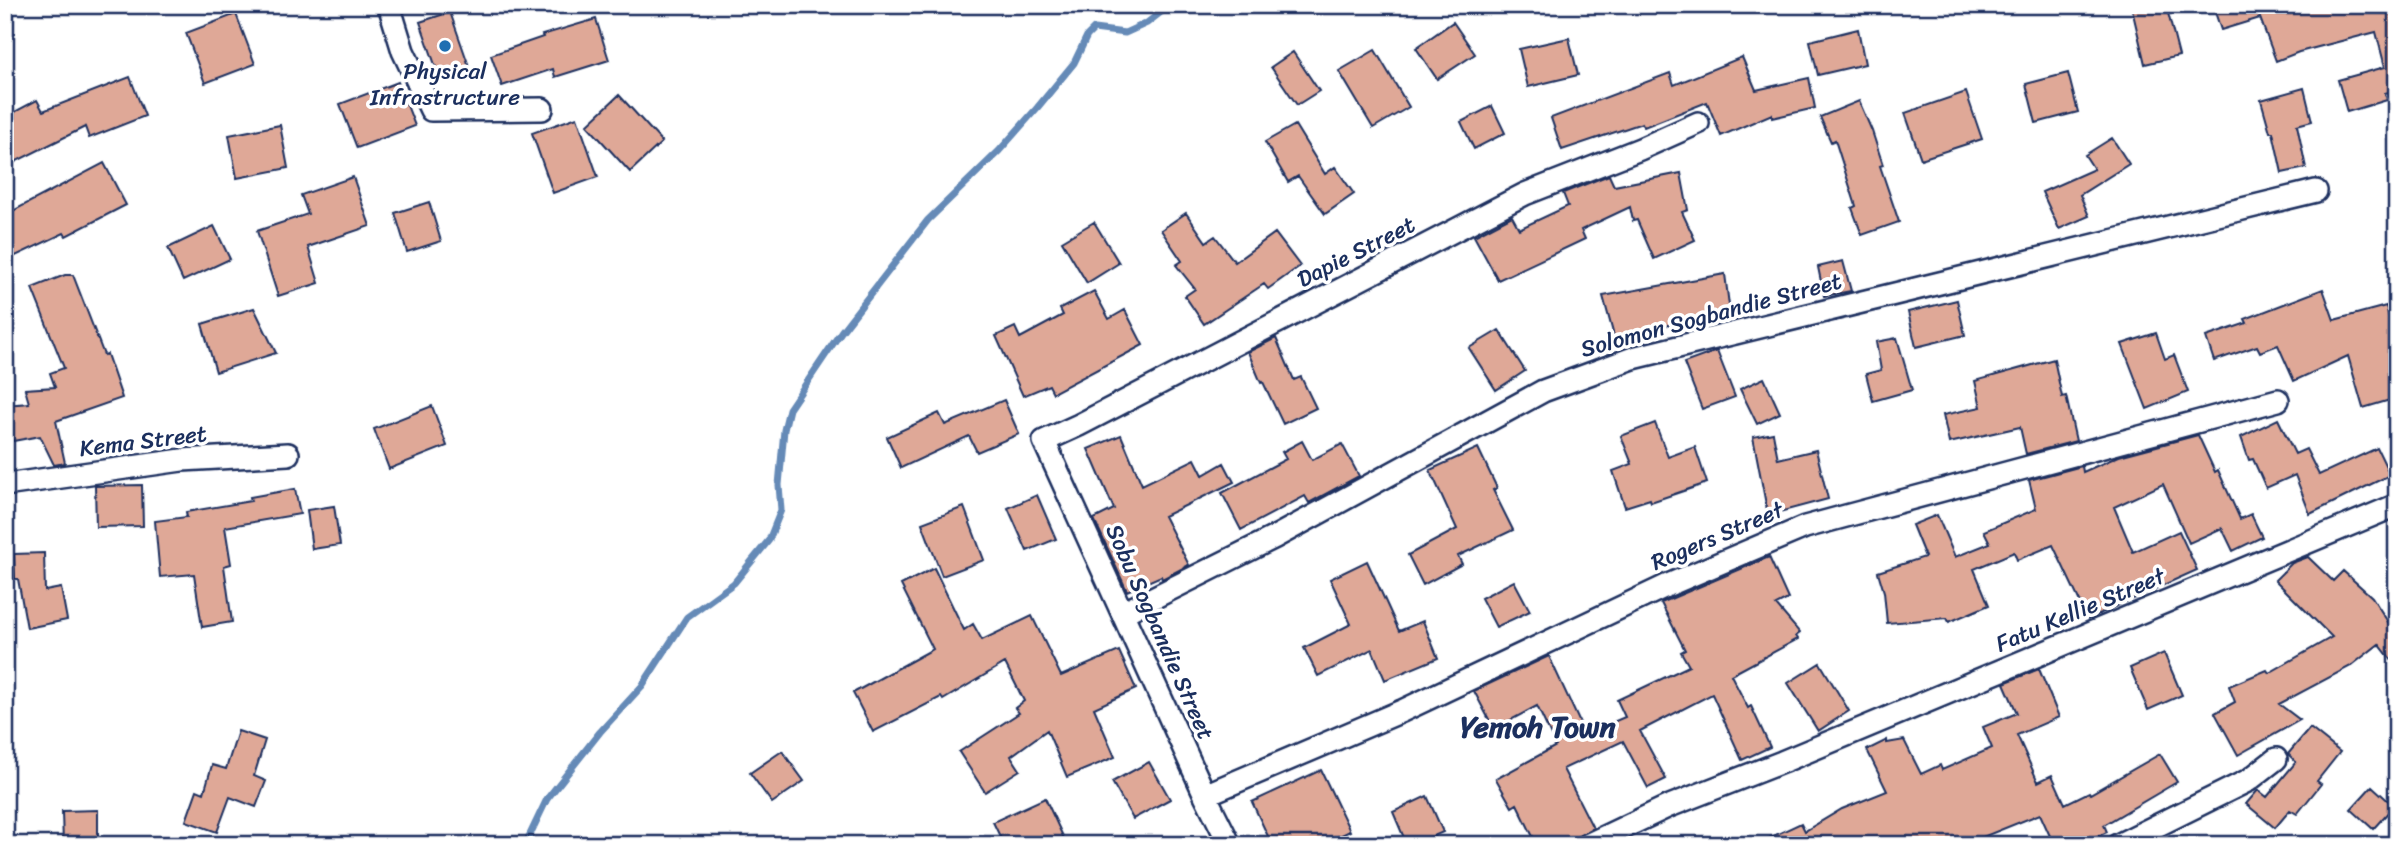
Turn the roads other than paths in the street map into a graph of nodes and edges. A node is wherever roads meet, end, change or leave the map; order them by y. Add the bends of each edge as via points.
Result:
1 (389, 5) edge
2 (542, 109) dead end
3 (1698, 122) dead end
4 (2316, 191) dead end
5 (2278, 400) dead end
6 (1044, 441) joint
7 (288, 454) dead end
8 (5, 485) edge
9 (2397, 505) edge
10 (1122, 613) junction
11 (2276, 759) dead end
12 (1205, 795) junction
13 (1230, 845) edge
14 (1587, 845) edge
15 (2118, 845) edge

1 - 2 street via 403,51 431,110
3 - 6 street, Dapie Street via 1525,194
4 - 10 street, Solomon Sogbandie Street via 1633,358 1543,391 1275,537
5 - 12 street, Rogers Street via 1805,527 1666,586 1402,711
6 - 10 street, Sobu Sogbandie Street
7 - 8 street, Kema Street via 182,460
9 - 14 street, Fatu Kellie Street via 1667,807
10 - 12 street, Sobu Sogbandie Street
11 - 15 street via 2249,780
12 - 13 street, Sobu Sogbandie Street

